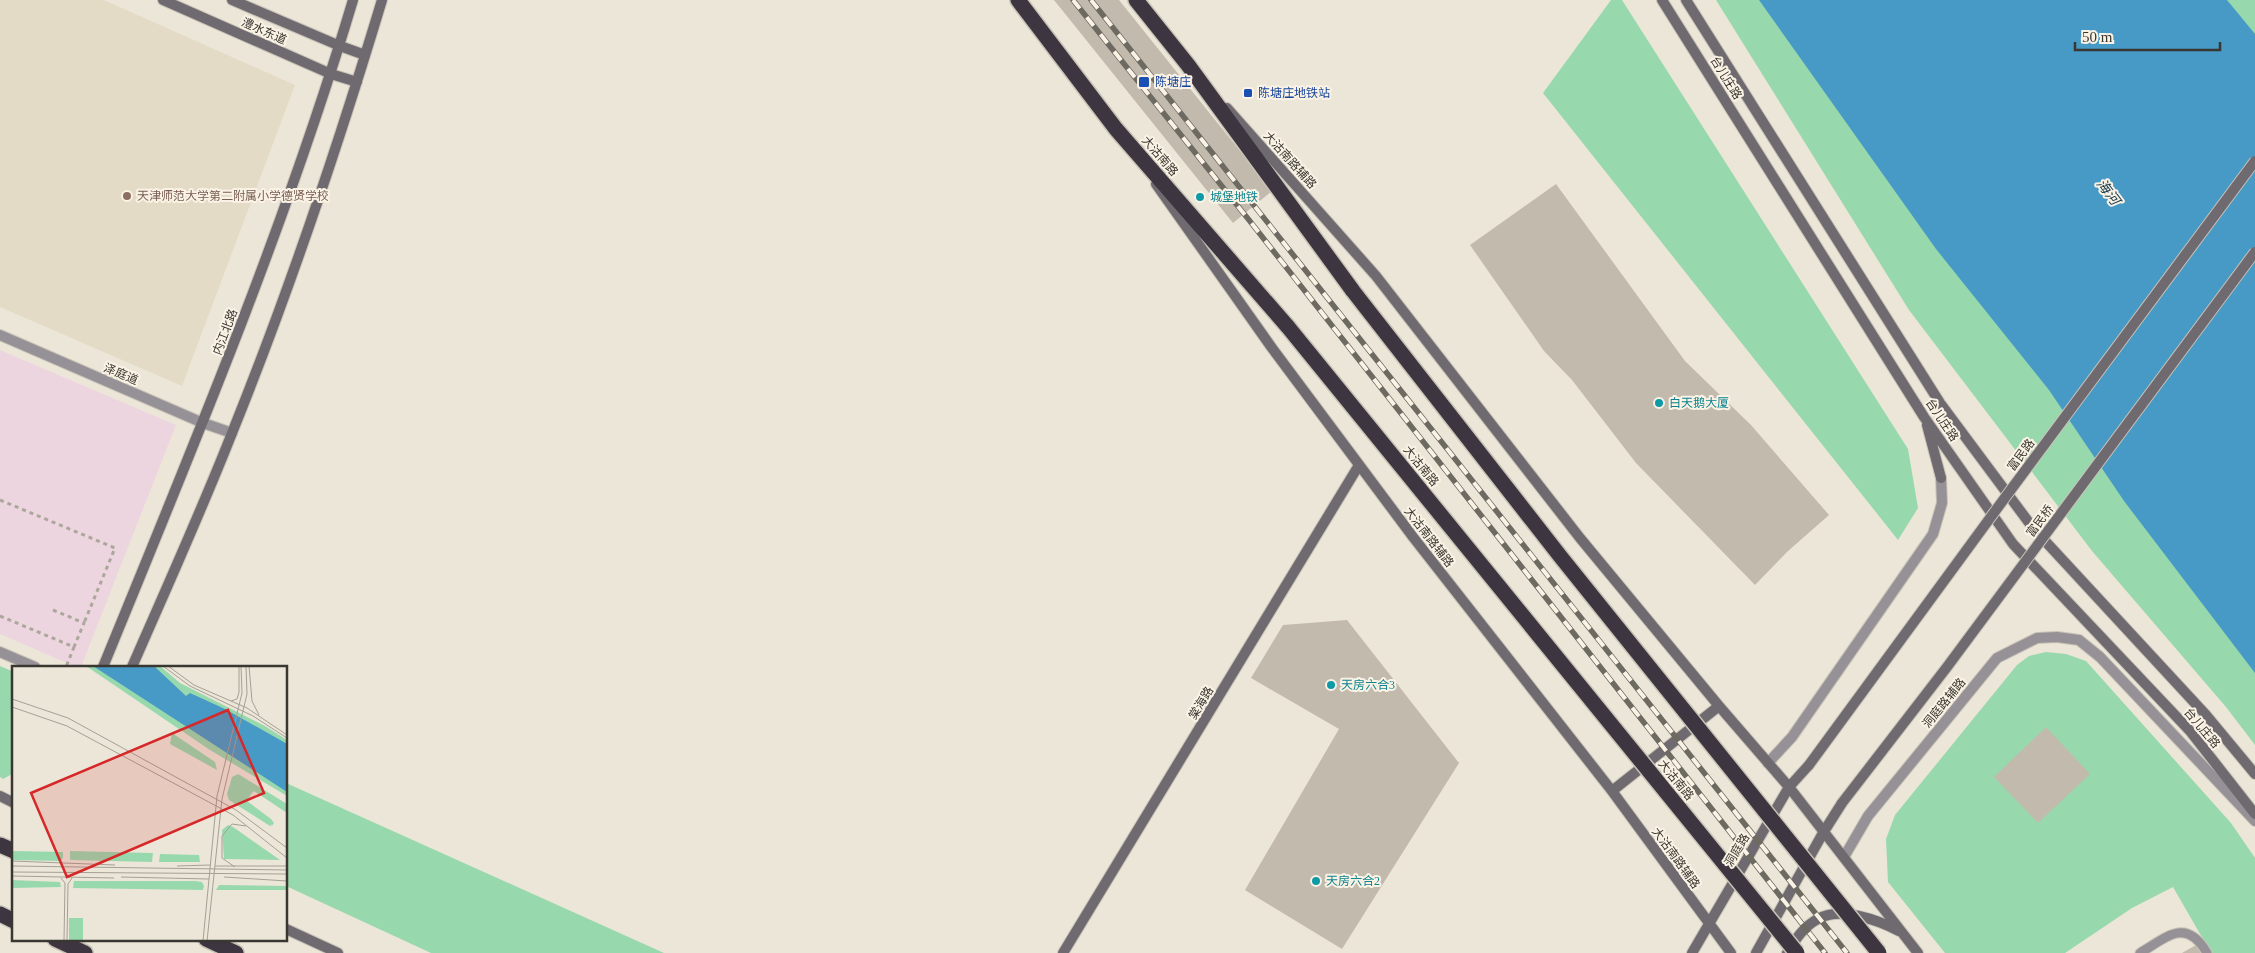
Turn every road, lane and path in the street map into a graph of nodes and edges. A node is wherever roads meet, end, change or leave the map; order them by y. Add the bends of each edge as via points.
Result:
1 (162, 0) edge
2 (232, 0) edge
3 (354, 0) edge
4 (382, 0) edge
5 (1018, 0) edge
6 (1136, 0) edge
7 (1662, 0) edge
8 (1686, 0) edge
9 (340, 46) junction
10 (365, 55) junction
11 (1188, 65) junction
12 (331, 74) junction
13 (357, 82) junction
14 (1116, 129) junction
15 (2255, 161) edge
16 (2255, 252) edge
17 (0, 335) edge
18 (1924, 417) junction
19 (203, 423) junction
20 (232, 433) junction
21 (1359, 465) junction
22 (0, 500) edge
23 (53, 610) dead end
24 (0, 616) edge
25 (84, 622) junction
26 (74, 647) junction
27 (0, 652) edge
28 (33, 666) edge
29 (66, 666) edge
30 (103, 666) edge
31 (132, 666) edge
32 (1719, 706) junction
33 (1768, 763) junction
34 (1809, 765) joint
35 (2255, 774) edge
36 (1789, 788) junction
37 (1612, 791) junction
38 (2255, 814) edge
39 (2255, 821) edge
40 (1823, 833) junction
41 (0, 845) edge
42 (12, 850) edge
43 (1844, 857) junction
44 (0, 914) edge
45 (12, 920) edge
46 (1708, 923) junction
47 (288, 930) edge
48 (1902, 933) junction
49 (57, 940) edge
50 (208, 940) edge
51 (85, 953) edge
52 (236, 953) edge
53 (338, 953) edge
54 (1063, 953) edge
55 (1692, 953) edge
56 (1731, 953) edge
57 (1756, 953) edge
58 (1787, 953) edge
59 (1797, 953) edge
60 (1879, 953) edge
61 (1918, 953) edge
62 (2140, 953) edge
63 (2207, 953) edge

1 - 12 street, 澧水东道
2 - 9 street, 澧水东道
3 - 9 street, 内江北路
4 - 10 street
5 - 14 highway, 大沽南路
6 - 11 highway
7 - 18 street, 台儿庄路
8 - 35 street, 台儿庄路 via 1940,403 2033,528 2206,715
9 - 10 street, 澧水东道
9 - 12 street, 内江北路
10 - 13 street
11 - 32 street, 大沽南路辅路 via 1376,276 1580,538
11 - 60 highway, bridge via 1353,292
12 - 13 street, 澧水东道
12 - 19 street, 内江北路 via 283,213
13 - 20 street via 312,217
14 - 21 street, 大沽南路辅路
14 - 59 highway, 大沽南路, bridge via 1288,327
15 - 34 street, 富民路, bridge
16 - 40 street, 富民桥, bridge via 1948,667 1842,803
17 - 19 street, 泽庭道
18 - 33 street via 1941,478 1942,503 1933,534 1792,738
18 - 38 street, 台儿庄路 via 2013,544 2190,731
19 - 20 street, 泽庭道
19 - 30 street, 内江北路
20 - 31 street
21 - 37 street, 大沽南路辅路
21 - 54 street, 棠海路
22 - 25 path via 115,548
23 - 25 path
24 - 26 path
25 - 26 path
26 - 29 path
27 - 28 street
32 - 33 street, 大沽南路辅路
32 - 37 street
33 - 36 street, 大沽南路辅路
34 - 36 street, 洞庭路
36 - 40 street, 大沽南路辅路
36 - 46 street, 洞庭路
37 - 46 street, 大沽南路辅路
39 - 43 street, 洞庭路辅路 via 2100,657 2079,640 2038,638 1997,658 1868,816
40 - 43 street
40 - 57 street
41 - 42 highway
43 - 48 street
44 - 45 highway
46 - 55 street, 洞庭路
46 - 56 street, 大沽南路辅路
47 - 53 street
48 - 58 street via 1861,916 1835,914 1818,918 1800,933
48 - 61 street
49 - 51 highway
50 - 52 highway
62 - 63 lane via 2173,933 2188,933 2199,940

